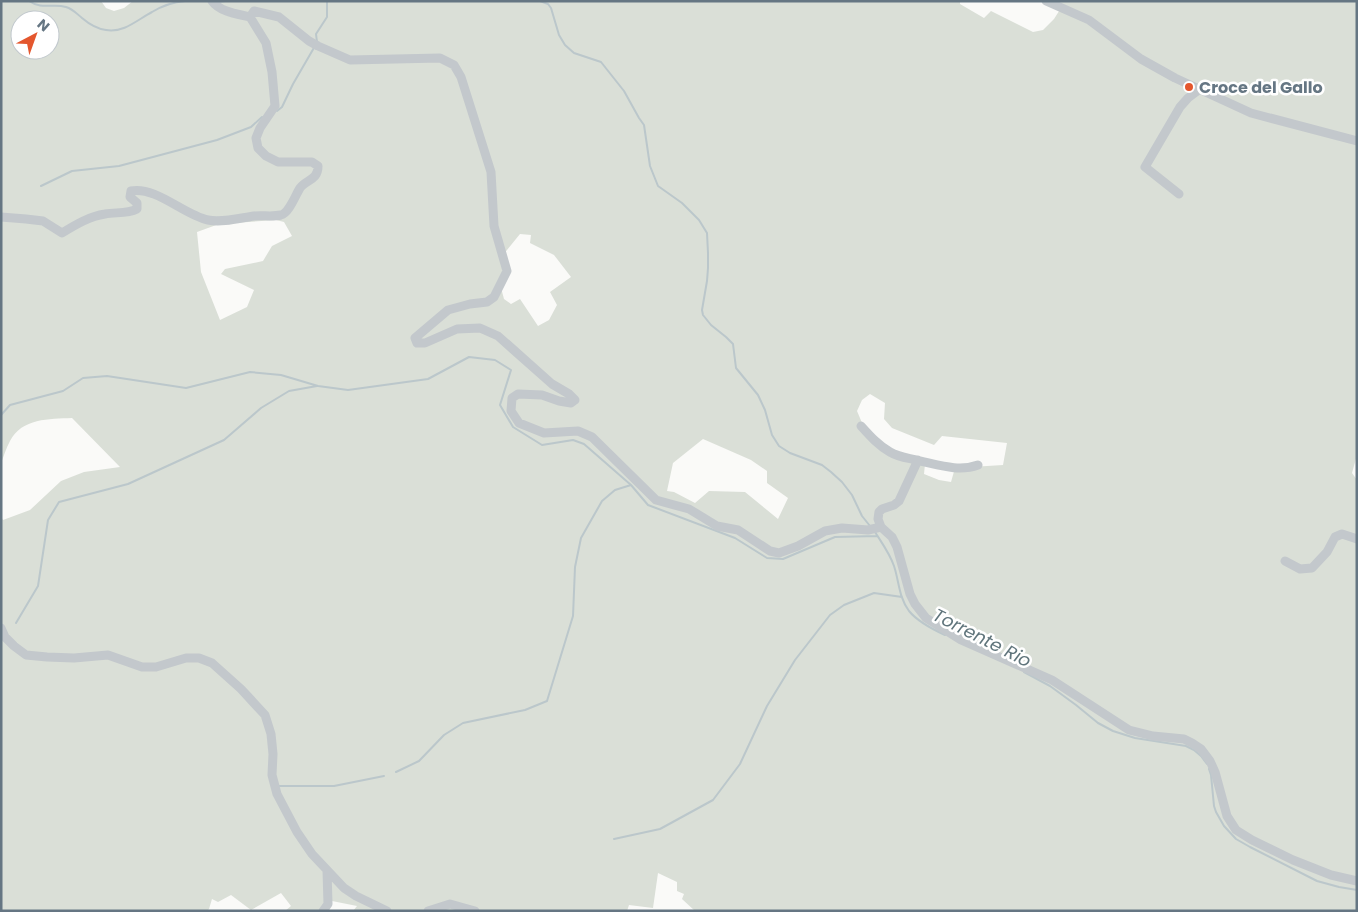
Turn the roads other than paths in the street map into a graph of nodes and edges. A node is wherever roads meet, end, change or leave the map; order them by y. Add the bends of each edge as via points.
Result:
1 (1046, 1) edge
2 (213, 3) edge
3 (250, 17) junction
4 (1200, 89) junction
5 (1357, 141) edge
6 (1179, 194) dead end
7 (1, 217) edge
8 (861, 426) dead end
9 (918, 460) junction
10 (978, 464) dead end
11 (875, 528) junction
12 (1357, 539) edge
13 (1286, 561) dead end
14 (1, 628) edge
15 (326, 870) junction
16 (1357, 881) edge
17 (323, 911) edge
18 (387, 911) edge
19 (428, 911) edge
20 (475, 911) edge

1 - 4 street via 1088,20 1141,59
2 - 3 street
3 - 7 street via 266,43 275,106 260,128 256,138 258,148 278,162 312,162 318,166 315,177 302,186 282,216 210,220 138,190 131,191 130,197 137,209 104,214 78,223 62,233 43,221
3 - 11 street via 254,11 279,17 309,41 350,60 440,58 454,65 461,77 491,172 494,226 507,271 494,297 487,302 448,310 415,338 418,343 457,329 480,328 498,336 575,400 571,403 518,394 512,398 511,412 520,423 544,433 578,431 592,437 656,500 689,509 717,526 738,530 770,551 779,554 825,531
4 - 5 street via 1251,113
4 - 6 street via 1180,107 1146,167
8 - 9 street via 874,441 891,452 902,458
9 - 10 street via 944,467 970,468
9 - 11 street via 900,501 879,512
11 - 16 street via 892,537 910,594 926,618 961,640 1052,680 1129,730 1184,740 1201,749 1210,761 1227,816 1236,830 1294,860 1331,875
12 - 13 street via 1342,534 1335,537 1327,552 1312,568 1300,569
14 - 15 street via 5,637 26,654 74,658 108,655 142,667 156,667 186,658 212,663 265,715 271,734 272,775 277,794 297,832
15 - 17 street via 328,904
15 - 18 street via 344,888
19 - 20 street via 450,904

